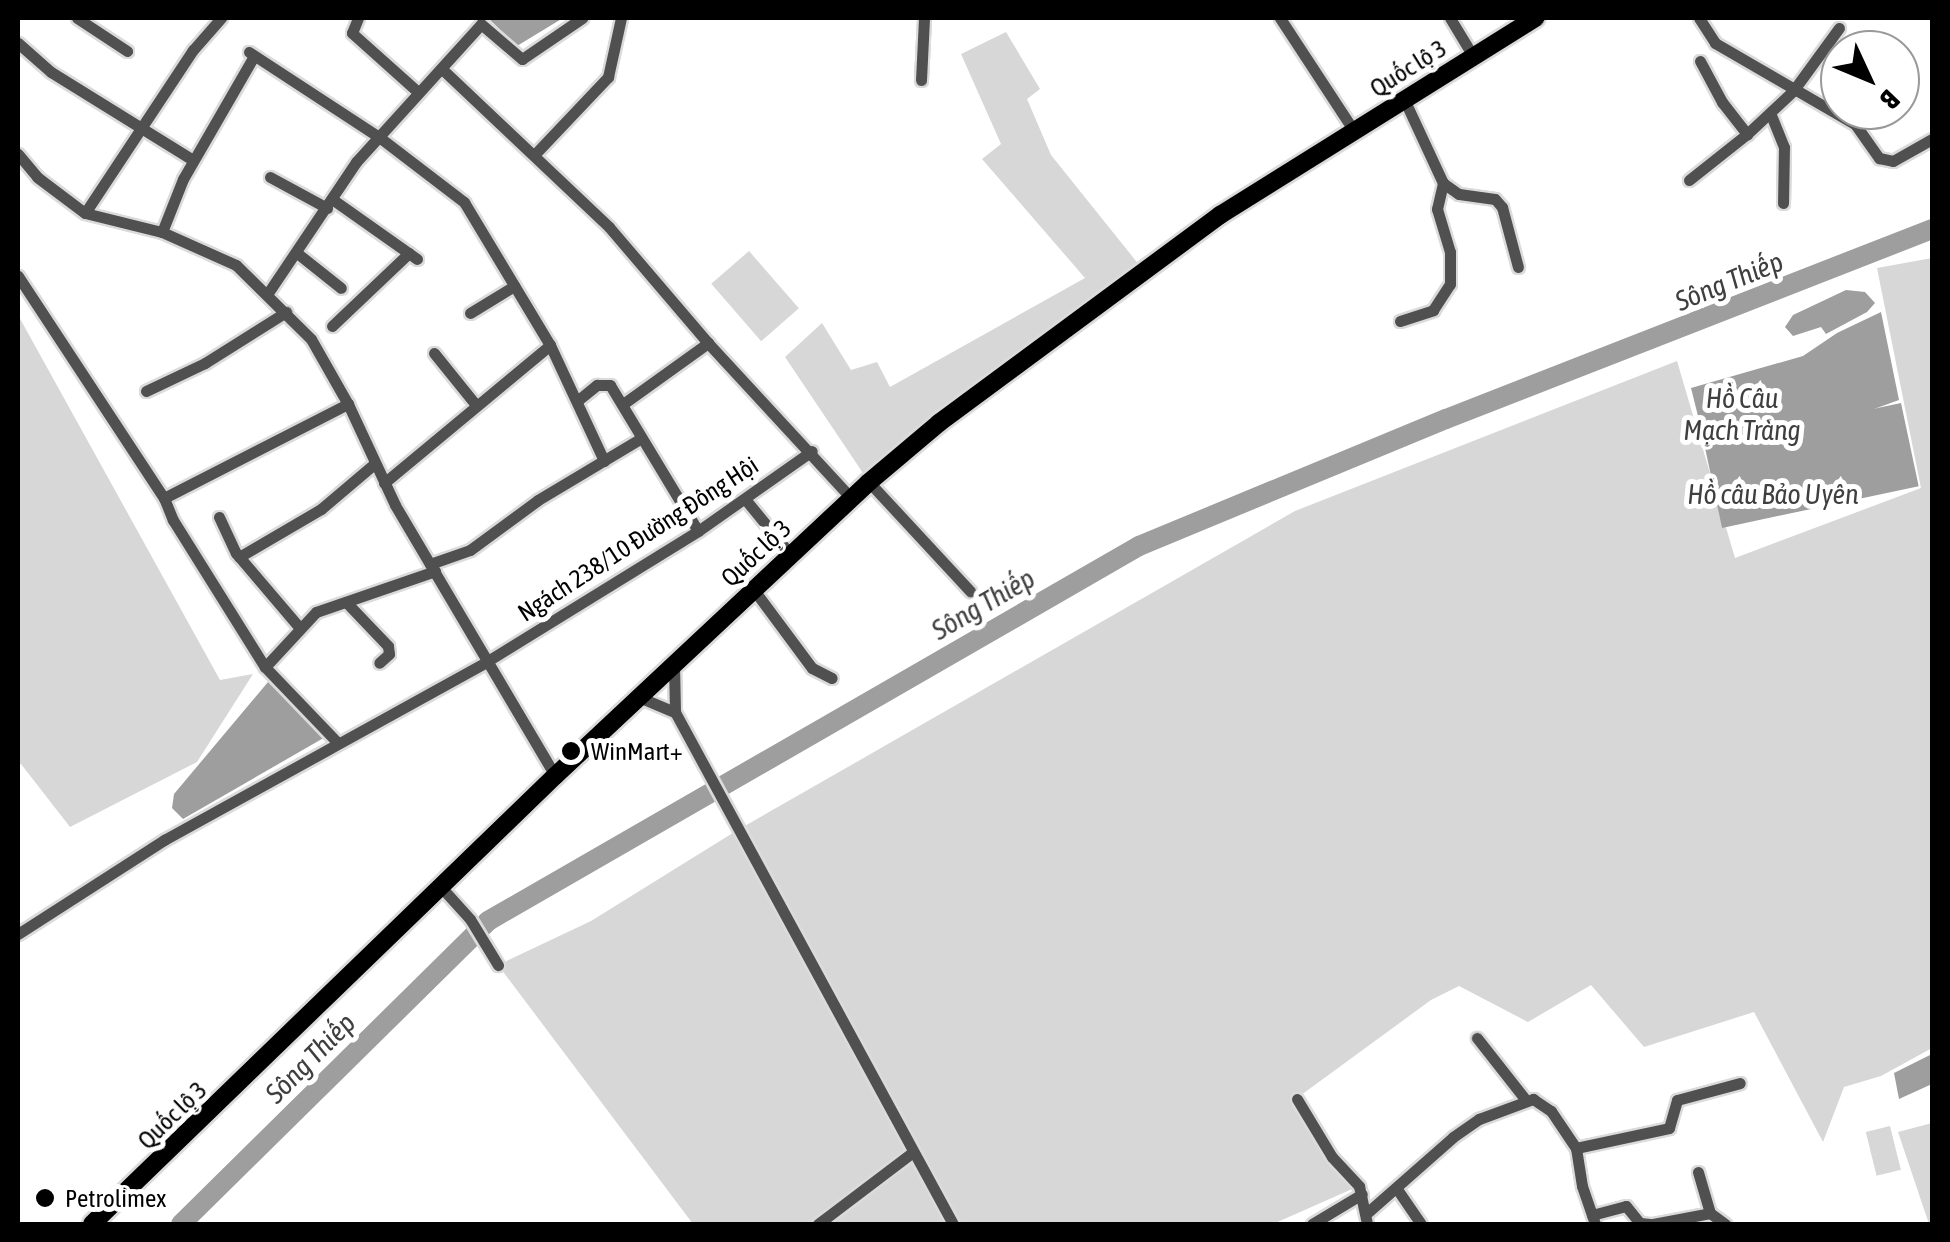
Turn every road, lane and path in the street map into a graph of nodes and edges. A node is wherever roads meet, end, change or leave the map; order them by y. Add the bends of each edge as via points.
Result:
1 (77, 18) edge
2 (221, 18) edge
3 (358, 18) edge
4 (582, 18) edge
5 (620, 18) edge
6 (924, 18) edge
7 (1280, 18) edge
8 (1450, 18) edge
9 (1699, 18) edge
10 (1525, 20) edge
11 (478, 21) edge
12 (1839, 28) dead end
13 (18, 43) edge
14 (127, 52) dead end
15 (1474, 56) junction
16 (1700, 61) dead end
17 (442, 68) junction
18 (921, 80) dead end
19 (1793, 91) junction
20 (418, 92) junction
21 (1404, 100) junction
22 (1771, 115) junction
23 (140, 130) junction
24 (1354, 131) junction
25 (1748, 134) junction
26 (379, 137) junction
27 (1932, 139) edge
28 (536, 153) junction
29 (18, 154) edge
30 (193, 160) junction
31 (270, 176) dead end
32 (1689, 180) dead end
33 (1443, 184) junction
34 (329, 203) junction
35 (1783, 203) dead end
36 (85, 213) junction
37 (162, 232) junction
38 (297, 253) junction
39 (1518, 267) dead end
40 (18, 276) edge
41 (514, 286) junction
42 (341, 288) dead end
43 (268, 293) junction
44 (286, 312) junction
45 (470, 313) dead end
46 (1400, 321) dead end
47 (332, 326) dead end
48 (708, 343) junction
49 (550, 345) junction
50 (434, 353) dead end
51 (146, 391) dead end
52 (577, 401) junction
53 (348, 404) junction
54 (623, 404) junction
55 (476, 405) junction
56 (640, 439) junction
57 (812, 451) junction
58 (604, 461) junction
59 (374, 464) junction
60 (868, 482) junction
61 (384, 483) junction
62 (164, 498) junction
63 (851, 498) junction
64 (745, 499) junction
65 (218, 517) dead end
66 (698, 531) junction
67 (791, 555) junction
68 (239, 556) junction
69 (432, 567) junction
70 (754, 590) junction
71 (970, 591) dead end
72 (346, 602) junction
73 (300, 628) junction
74 (486, 662) junction
75 (379, 663) dead end
76 (674, 664) junction
77 (265, 667) junction
78 (832, 678) dead end
79 (639, 697) junction
80 (675, 712) junction
81 (338, 742) junction
82 (554, 776) junction
83 (441, 888) junction
84 (18, 934) edge
85 (496, 962) dead end
86 (1477, 1038) dead end
87 (1740, 1083) dead end
88 (1297, 1099) dead end
89 (1525, 1099) junction
90 (1576, 1148) junction
91 (912, 1152) junction
92 (1698, 1172) dead end
93 (1396, 1189) junction
94 (1362, 1194) junction
95 (1710, 1213) junction
96 (1368, 1218) edge
97 (1594, 1220) edge
98 (92, 1224) edge
99 (818, 1224) edge
100 (952, 1224) edge
101 (1312, 1224) edge
102 (1421, 1224) edge
103 (1652, 1224) edge
104 (1725, 1224) edge

1 - 14 street
2 - 23 street
3 - 20 street via 352,33
4 - 11 street via 522,60
5 - 28 street via 608,76
6 - 18 street
7 - 24 street
8 - 15 street
9 - 19 street via 1715,42
10 - 15 highway, Quốc lộ 3
11 - 17 street
12 - 19 street
13 - 23 street
15 - 21 highway, Quốc lộ 3
16 - 25 street
17 - 20 street
17 - 28 street
19 - 22 street
19 - 27 street via 1855,124 1879,158 1893,161
20 - 26 street
21 - 24 highway, Quốc lộ 3
21 - 33 street
22 - 25 street
22 - 35 street via 1784,147
23 - 30 street
23 - 36 street
24 - 60 highway, Quốc lộ 3 via 1220,215
25 - 32 street
26 - 30 street via 252,54
26 - 34 street
26 - 41 street via 464,202
28 - 48 street via 610,227
29 - 36 street
30 - 37 street
31 - 34 street
33 - 39 street via 1459,194 1496,199
33 - 46 street via 1438,209 1450,252 1450,284 1433,310
34 - 38 street
34 - 47 street via 413,256
36 - 37 street
37 - 43 street via 236,266
38 - 42 street
38 - 43 street
40 - 62 street
41 - 45 street
41 - 49 street
43 - 44 street
44 - 51 street
44 - 53 street via 311,339
48 - 54 street
48 - 57 street
49 - 52 street
49 - 55 street
50 - 55 street
52 - 54 street via 606,384
52 - 58 street
53 - 59 street
53 - 62 street
54 - 56 street
55 - 61 street
56 - 58 street
56 - 66 street
57 - 63 street
57 - 64 street, Ngách 238/10 Đường Đông Hội
58 - 69 street via 470,550
59 - 61 street
59 - 68 street via 315,513
60 - 63 highway, Quốc lộ 3
60 - 71 street
61 - 69 street
62 - 77 street
63 - 67 highway, Quốc lộ 3
64 - 66 street, Ngách 238/10 Đường Đông Hội
64 - 67 street
65 - 68 street
66 - 74 street, Ngách 238/10 Đường Đông Hội
67 - 70 highway, Quốc lộ 3
68 - 73 street
69 - 72 street
69 - 74 street
70 - 76 highway, Quốc lộ 3
70 - 78 street via 812,668
72 - 73 street via 316,612
72 - 75 street via 388,646
73 - 77 street
74 - 81 street, Ngách 238/10 Đường Đông Hội
74 - 82 street
76 - 79 highway, Quốc lộ 3
76 - 80 street
77 - 81 street
79 - 80 street
79 - 82 highway, Quốc lộ 3
80 - 91 street
81 - 84 street, Ngách 238/10 Đường Đông Hội via 164,840
82 - 83 highway, Quốc lộ 3
83 - 85 street
83 - 98 highway, Quốc lộ 3
86 - 89 street
87 - 90 street via 1678,1100 1669,1128
88 - 94 street
89 - 90 street via 1551,1111
89 - 93 street via 1453,1137
90 - 97 street
91 - 99 street
91 - 100 street
92 - 95 street
93 - 96 street
93 - 102 street
94 - 96 street
94 - 101 street
95 - 103 street
95 - 104 street
97 - 103 street via 1626,1206 1640,1223

